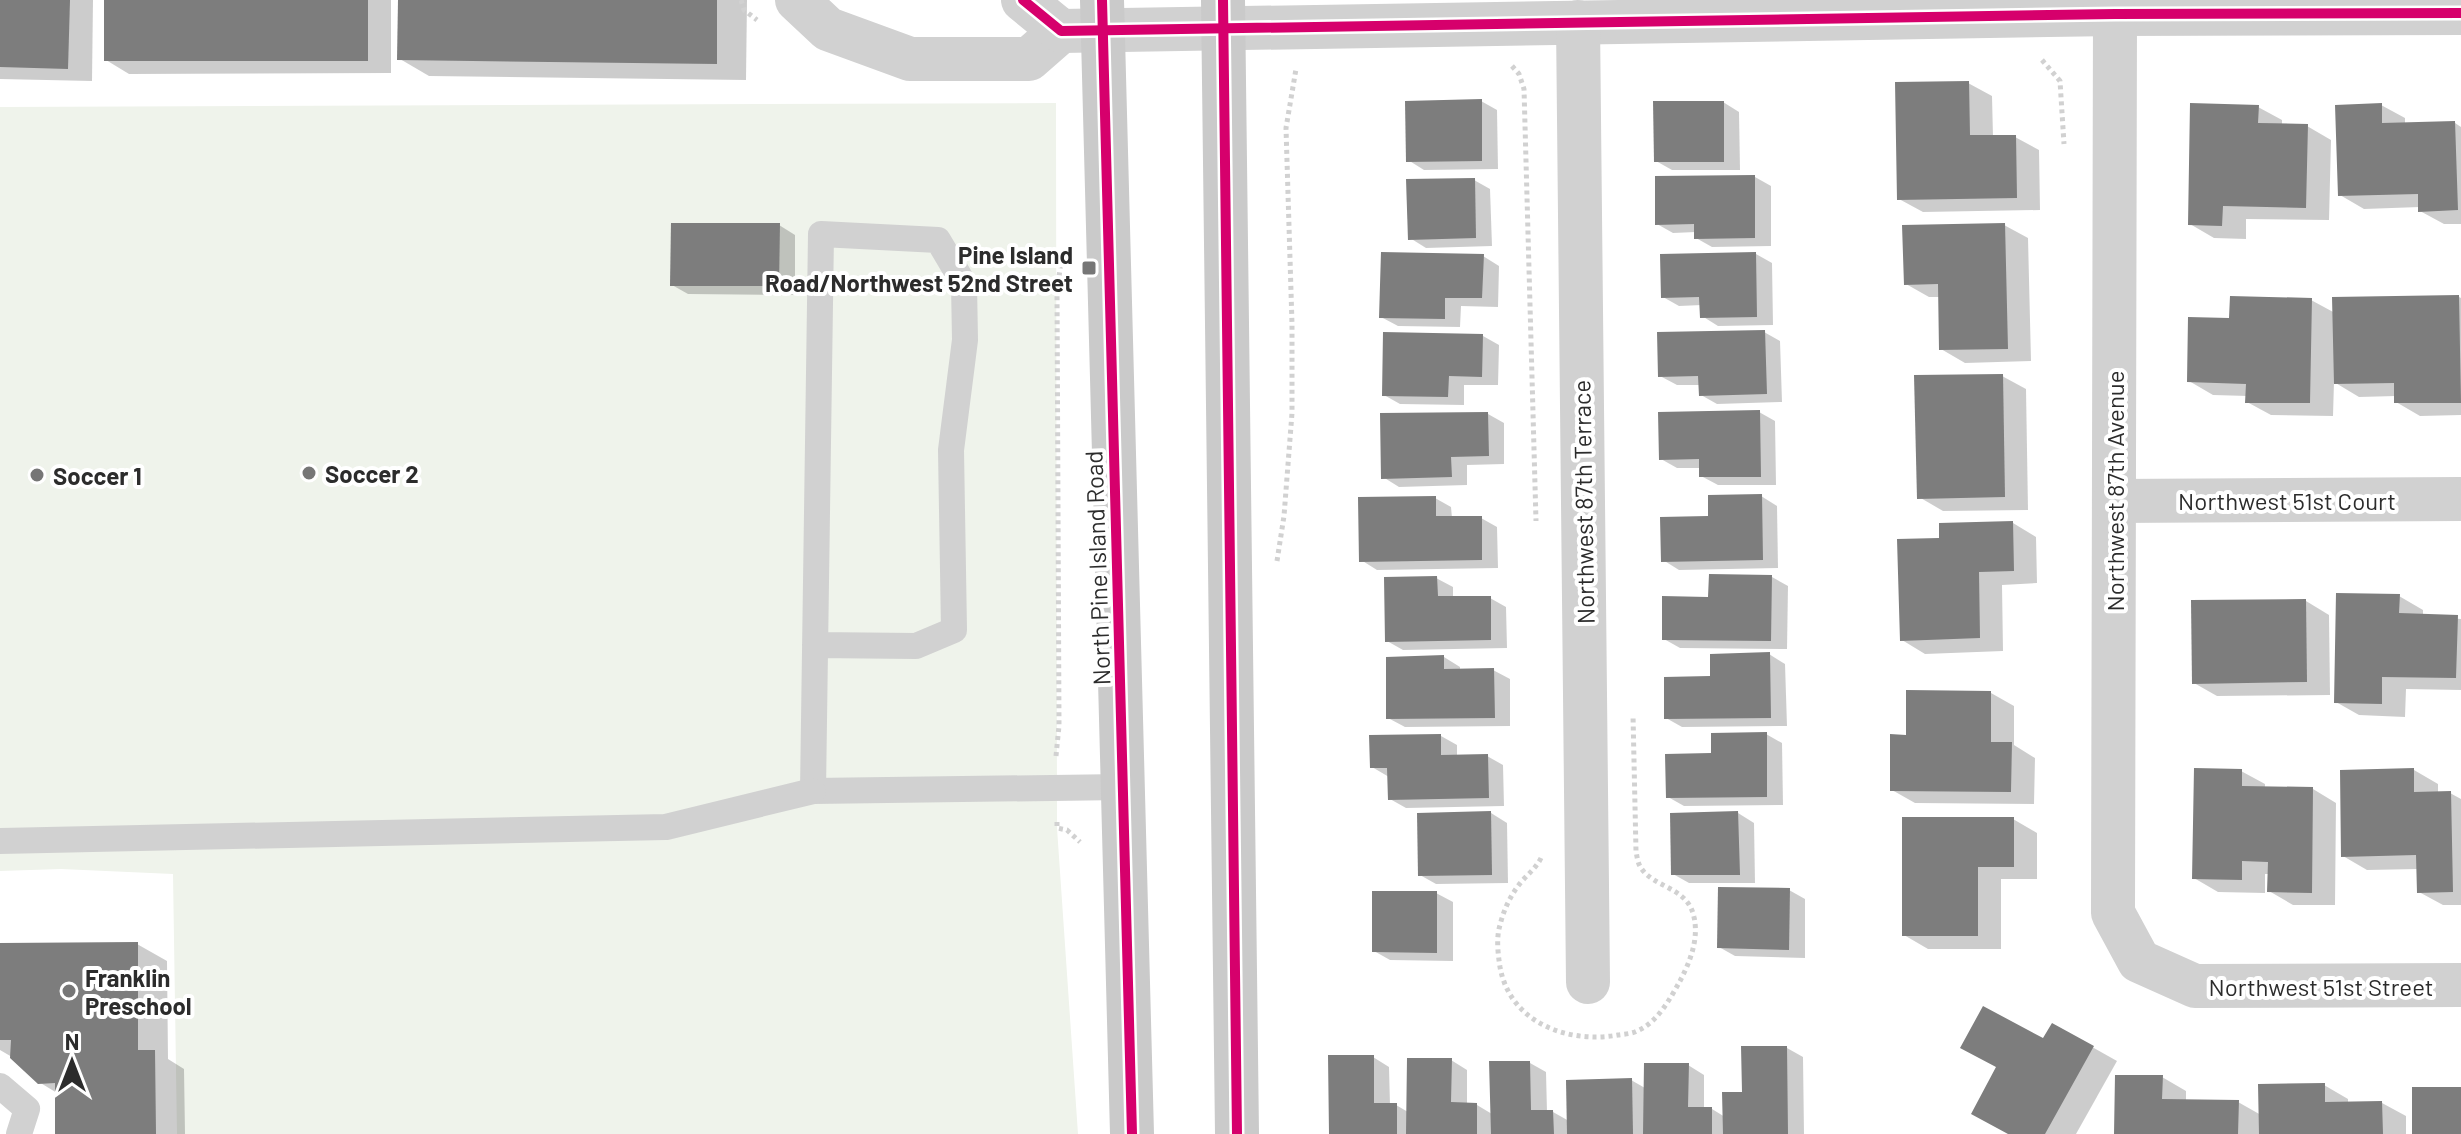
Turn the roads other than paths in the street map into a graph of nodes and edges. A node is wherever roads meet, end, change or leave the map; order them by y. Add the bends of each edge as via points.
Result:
1 (797, 0) edge
2 (1023, 0) edge
3 (2461, 13) edge
4 (1224, 14) edge
5 (2115, 14) junction
6 (1089, 20) edge
7 (1578, 22) junction
8 (2461, 499) edge
9 (2114, 501) junction
10 (815, 645) junction
11 (1123, 787) junction
12 (813, 791) junction
13 (0, 841) edge
14 (2139, 961) joint
15 (1588, 982) dead end
16 (2461, 985) edge
17 (0, 1086) edge
18 (19, 1134) edge
19 (1132, 1134) edge
20 (1237, 1134) edge

1 - 6 street via 828,29 910,59 1029,59
2 - 6 street
3 - 5 street
4 - 6 street
4 - 7 street via 1291,27
4 - 20 main road
5 - 7 street
5 - 9 street, Northwest 87th Avenue
6 - 11 main road, North Pine Island Road
7 - 15 street, Northwest 87th Terrace
8 - 9 street, Northwest 51st Court
9 - 14 street, Northwest 87th Avenue via 2113,913
10 - 10 lane via 821,234 938,240 964,284 965,340 951,450 954,630 916,646
10 - 12 lane
11 - 12 lane
11 - 19 main road, North Pine Island Road
12 - 13 lane via 666,827
14 - 16 street, Northwest 51st Street via 2195,986
17 - 18 lane via 27,1109

